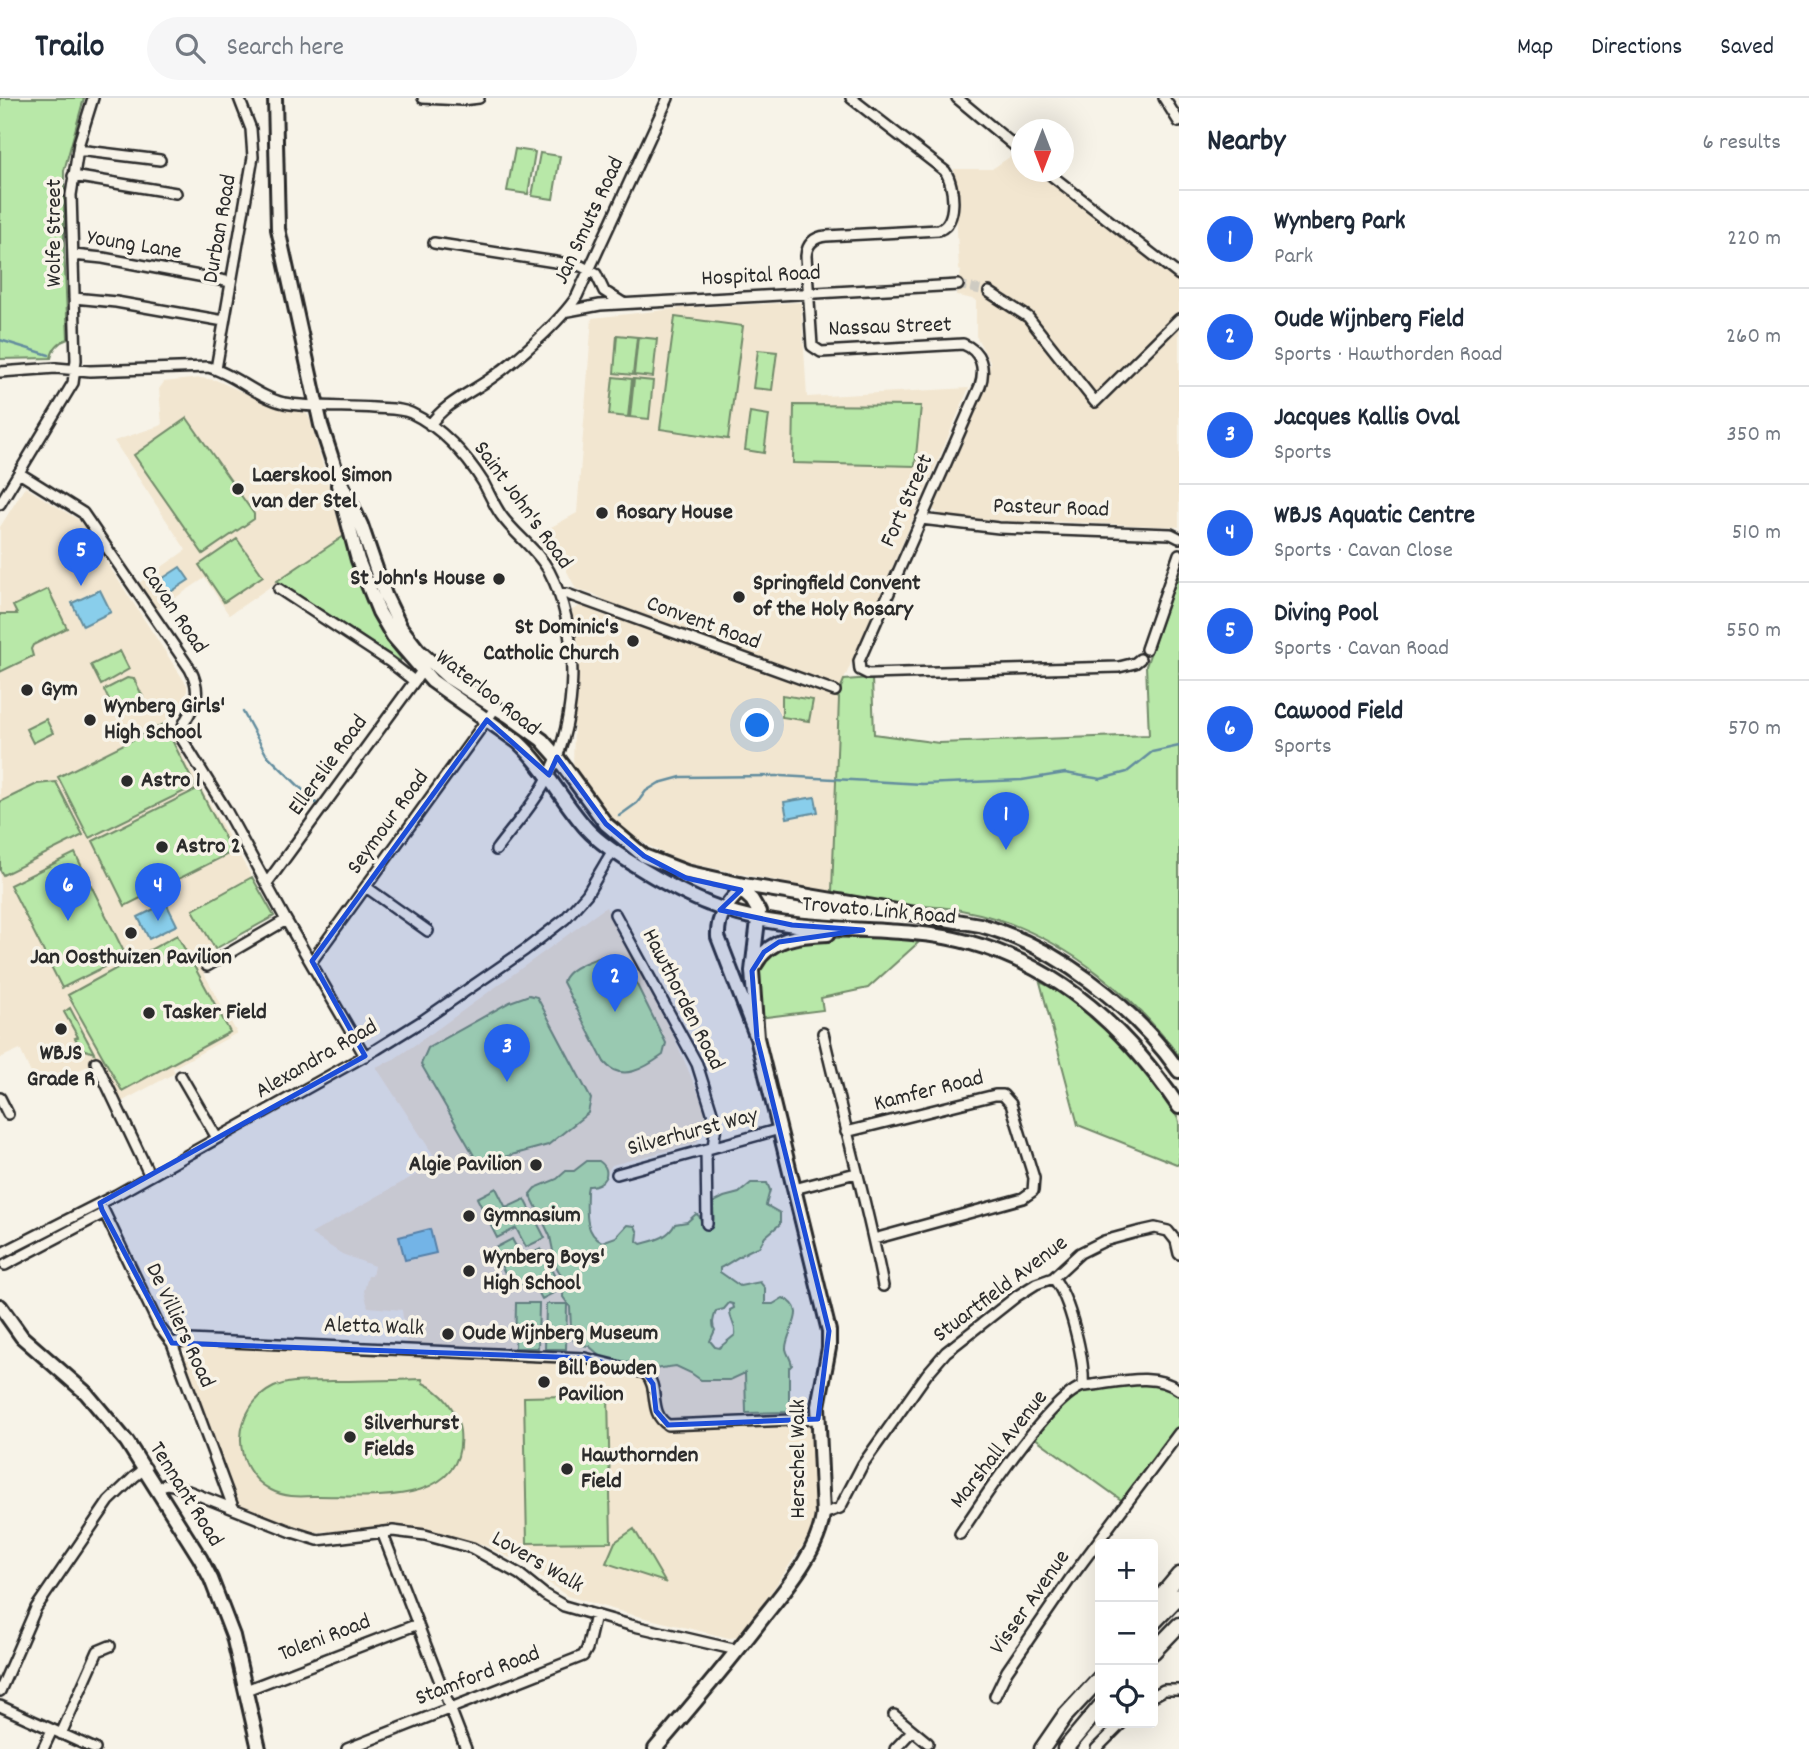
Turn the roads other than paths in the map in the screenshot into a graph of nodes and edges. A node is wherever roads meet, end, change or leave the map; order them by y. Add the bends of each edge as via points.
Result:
1 (93, 98) edge
2 (239, 98) edge
3 (275, 98) edge
4 (423, 98) edge
5 (477, 98) edge
6 (668, 98) edge
7 (851, 98) edge
8 (957, 98) edge
9 (1164, 98) edge
10 (1179, 122) edge
11 (1011, 144) edge
12 (78, 150) junction
13 (160, 160) dead end
14 (73, 176) junction
15 (1060, 182) edge
16 (176, 193) dead end
17 (434, 243) dead end
18 (73, 255) junction
19 (589, 271) junction
20 (1179, 275) edge
21 (231, 282) junction
22 (958, 285) tunnel mouth
23 (989, 292) tunnel mouth
24 (808, 294) junction
25 (74, 298) junction
26 (625, 304) junction
27 (568, 311) junction
28 (1179, 319) edge
29 (224, 321) junction
30 (978, 355) joint
31 (215, 369) junction
32 (75, 370) junction
33 (0, 372) edge
34 (316, 405) junction
35 (430, 425) junction
36 (19, 473) junction
37 (337, 474) junction
38 (2, 499) edge
39 (921, 519) junction
40 (1179, 538) edge
41 (1179, 554) edge
42 (279, 589) dead end
43 (558, 593) junction
44 (1146, 649) dead end
45 (1140, 659) dead end
46 (418, 676) junction
47 (835, 691) dead end
48 (496, 707) junction
49 (487, 720) junction
50 (557, 757) junction
51 (548, 775) junction
52 (620, 838) joint
53 (496, 850) dead end
54 (613, 850) junction
55 (669, 867) junction
56 (267, 883) junction
57 (366, 887) junction
58 (741, 890) junction
59 (789, 893) junction
60 (724, 910) junction
61 (615, 914) dead end
62 (286, 920) junction
63 (759, 920) junction
64 (863, 930) junction
65 (428, 931) dead end
66 (312, 961) junction
67 (207, 966) dead end
68 (752, 971) junction
69 (823, 1033) dead end
70 (757, 1038) junction
71 (365, 1056) junction
72 (96, 1062) dead end
73 (1179, 1071) edge
74 (181, 1076) dead end
75 (0, 1098) edge
76 (1179, 1107) edge
77 (8, 1114) dead end
78 (780, 1129) junction
79 (846, 1132) junction
80 (217, 1138) junction
81 (710, 1149) junction
82 (856, 1172) junction
83 (617, 1174) dead end
84 (150, 1176) junction
85 (794, 1189) junction
86 (100, 1203) junction
87 (104, 1213) junction
88 (78, 1214) junction
89 (65, 1220) junction
90 (83, 1224) junction
91 (707, 1224) dead end
92 (71, 1231) junction
93 (874, 1239) junction
94 (23, 1241) junction
95 (29, 1252) junction
96 (0, 1254) edge
97 (1179, 1254) edge
98 (5, 1265) dead end
99 (1052, 1278) junction
100 (883, 1286) dead end
101 (0, 1306) edge
102 (172, 1343) junction
103 (1083, 1386) junction
104 (1179, 1390) edge
105 (818, 1419) junction
106 (1179, 1433) edge
107 (146, 1468) junction
108 (158, 1488) junction
109 (233, 1507) junction
110 (823, 1514) junction
111 (382, 1532) junction
112 (960, 1534) dead end
113 (1179, 1575) edge
114 (1179, 1596) edge
115 (1156, 1602) edge
116 (595, 1615) junction
117 (1158, 1618) edge
118 (418, 1624) junction
119 (1179, 1625) edge
120 (1179, 1639) edge
121 (110, 1646) dead end
122 (1158, 1647) edge
123 (737, 1650) junction
124 (1158, 1659) edge
125 (1095, 1684) edge
126 (246, 1690) junction
127 (1179, 1690) edge
128 (0, 1691) edge
129 (1158, 1693) edge
130 (995, 1696) dead end
131 (0, 1706) edge
132 (449, 1709) junction
133 (1095, 1713) edge
134 (894, 1715) dead end
135 (1117, 1728) edge
136 (52, 1730) junction
137 (912, 1731) junction
138 (61, 1734) junction
139 (928, 1743) dead end
140 (44, 1749) edge
141 (95, 1749) edge
142 (259, 1749) edge
143 (347, 1749) edge
144 (466, 1749) edge
145 (655, 1749) edge
146 (895, 1749) edge
147 (1042, 1749) edge
148 (1065, 1749) edge
149 (1096, 1749) edge

1 - 12 street, Wolfe Street
2 - 21 street, Durban Road via 254,143
3 - 34 main road, Waterloo Road via 278,229
4 - 5 street
6 - 19 street, Jan Smuts Road
7 - 24 street via 947,174 952,215 944,228 817,238 806,251
8 - 11 street
9 - 10 street
12 - 13 street
12 - 14 street, Wolfe Street
14 - 16 street
14 - 18 street, Wolfe Street
15 - 20 street
17 - 19 street
18 - 21 street, Young Lane
18 - 25 street, Wolfe Street
19 - 26 street via 596,274 604,290
19 - 27 street, Jan Smuts Road
21 - 29 street, Durban Road
22 - 24 street, Hospital Road
23 - 28 street via 1028,317 1095,402
24 - 26 street, Hospital Road
24 - 30 street, Nassau Street via 811,343 817,351 958,344 971,347
25 - 29 street
25 - 32 street, Wolfe Street
26 - 27 street, Hospital Road
27 - 35 street, Jan Smuts Road via 498,373 442,410
29 - 31 street, Durban Road
30 - 39 street, Fort Street via 982,380
31 - 32 street
31 - 34 street, Saint John's Road via 274,400
32 - 33 street
32 - 36 street via 69,389
34 - 35 street, Saint John's Road via 397,410
34 - 37 main road, Waterloo Road
35 - 43 street, Saint John's Road via 466,458 501,515 548,569
36 - 38 street
36 - 56 street, Cavan Road via 83,513 191,669 197,694 182,739
37 - 46 main road, Waterloo Road via 349,531 371,596
37 - 48 main road, Waterloo Road via 401,628 438,670
39 - 40 street, Pasteur Road
39 - 45 street, Fort Street via 859,661 860,670 868,674 1119,667
41 - 44 street
42 - 46 street
43 - 47 street, Convent Road
43 - 50 street, Saint John's Road via 571,654 568,726
46 - 49 main road, Waterloo Road
46 - 56 street, Ellerslie Road
48 - 49 street, Seymour Road
48 - 50 main road, Waterloo Road via 535,734
49 - 51 main road, Waterloo Road via 518,742
49 - 57 street, Seymour Road
50 - 51 street, Saint John's Road
50 - 52 main road, Waterloo Road
51 - 53 street, Saint John's Road
51 - 54 main road, Waterloo Road via 589,831
52 - 55 main road, Trovato Link Road
54 - 60 main road, Trovato Link Road
54 - 71 street, Alexandra Road via 580,903 552,930
55 - 58 main road via 686,878
55 - 59 main road, Trovato Link Road
56 - 62 street, Cavan Road
57 - 65 street
57 - 66 street, Seymour Road
58 - 59 main road
58 - 60 main road
58 - 63 main road via 756,905
59 - 73 main road, Trovato Link Road via 980,925 1021,939 1061,962 1118,1006 1151,1035
60 - 63 main road, Trovato Link Road
60 - 70 main road, Herschel Walk via 717,927 720,946
61 - 81 street, Hawthorden Road via 697,1064 716,1125
62 - 66 street, Cavan Road
62 - 67 street
63 - 64 main road, Trovato Link Road
63 - 68 main road, Herschel Walk
64 - 68 main road via 779,942 764,952
64 - 76 main road, Trovato Link Road via 963,940 1037,968 1126,1040
66 - 71 street, Cavan Road
68 - 70 main road, Herschel Walk
69 - 79 street
70 - 78 main road, Herschel Walk
71 - 80 street, Alexandra Road
72 - 84 street
74 - 80 street
75 - 77 street
78 - 81 street, Silverhurst Way
78 - 85 main road, Herschel Walk
79 - 82 street
79 - 93 street, Kamfer Road via 1003,1095 1011,1104 1034,1178 1033,1191 1023,1198
80 - 84 street, Alexandra Road
81 - 83 street, Silverhurst Way
81 - 91 street, Hawthorden Road
82 - 85 street
82 - 93 street
84 - 86 street, Alexandra Road
85 - 105 main road, Herschel Walk via 829,1331
86 - 87 street, De Villiers Road
86 - 88 street, Alexandra Road
87 - 90 street
87 - 102 street, De Villiers Road via 159,1326
88 - 89 street, Alexandra Road
88 - 90 street
89 - 92 street
89 - 94 street, Alexandra Road
90 - 92 street
92 - 95 street
93 - 100 street
94 - 95 street
94 - 96 street, Alexandra Road
95 - 98 street
97 - 99 street, Stuartfield Avenue via 1172,1234 1155,1228 1104,1241 1080,1253
99 - 103 street, Marshall Avenue via 1064,1292 1083,1368
99 - 110 street, Stuartfield Avenue via 1017,1296 946,1352 863,1464 840,1508
101 - 107 main road, Tennant Road via 22,1337 95,1403
102 - 105 street, Aletta Walk via 189,1340 575,1356 645,1373 653,1384 656,1411 668,1425
102 - 109 street, De Villiers Road
103 - 104 street via 1146,1380
103 - 112 street, Marshall Avenue via 1068,1395 1029,1437
105 - 110 main road, Herschel Walk
106 - 130 street, Visser Avenue via 1070,1579 1006,1671
107 - 108 main road, Tennant Road
107 - 128 street via 109,1501 43,1598
108 - 109 street, Lovers Walk via 173,1485
108 - 126 main road, Tennant Road via 211,1578 233,1636
109 - 111 street, Lovers Walk via 317,1540
110 - 123 main road, Herschel Walk via 814,1543 797,1572
111 - 116 street, Lovers Walk via 425,1535 472,1548 519,1574 545,1595
111 - 118 street
113 - 115 highway
114 - 117 highway
116 - 123 street, Lovers Walk
116 - 132 street, Stamford Road via 583,1656
118 - 126 street, Toleni Road
118 - 132 street
119 - 122 highway
120 - 124 highway
121 - 138 street via 98,1651
123 - 145 main road, Herschel Walk
125 - 147 highway
126 - 142 main road, Tennant Road
127 - 129 street
131 - 136 street
132 - 143 street, Stamford Road
132 - 144 street
133 - 148 highway
134 - 137 street
135 - 149 street
136 - 138 street
136 - 140 street
137 - 139 street
137 - 146 street
138 - 141 street

